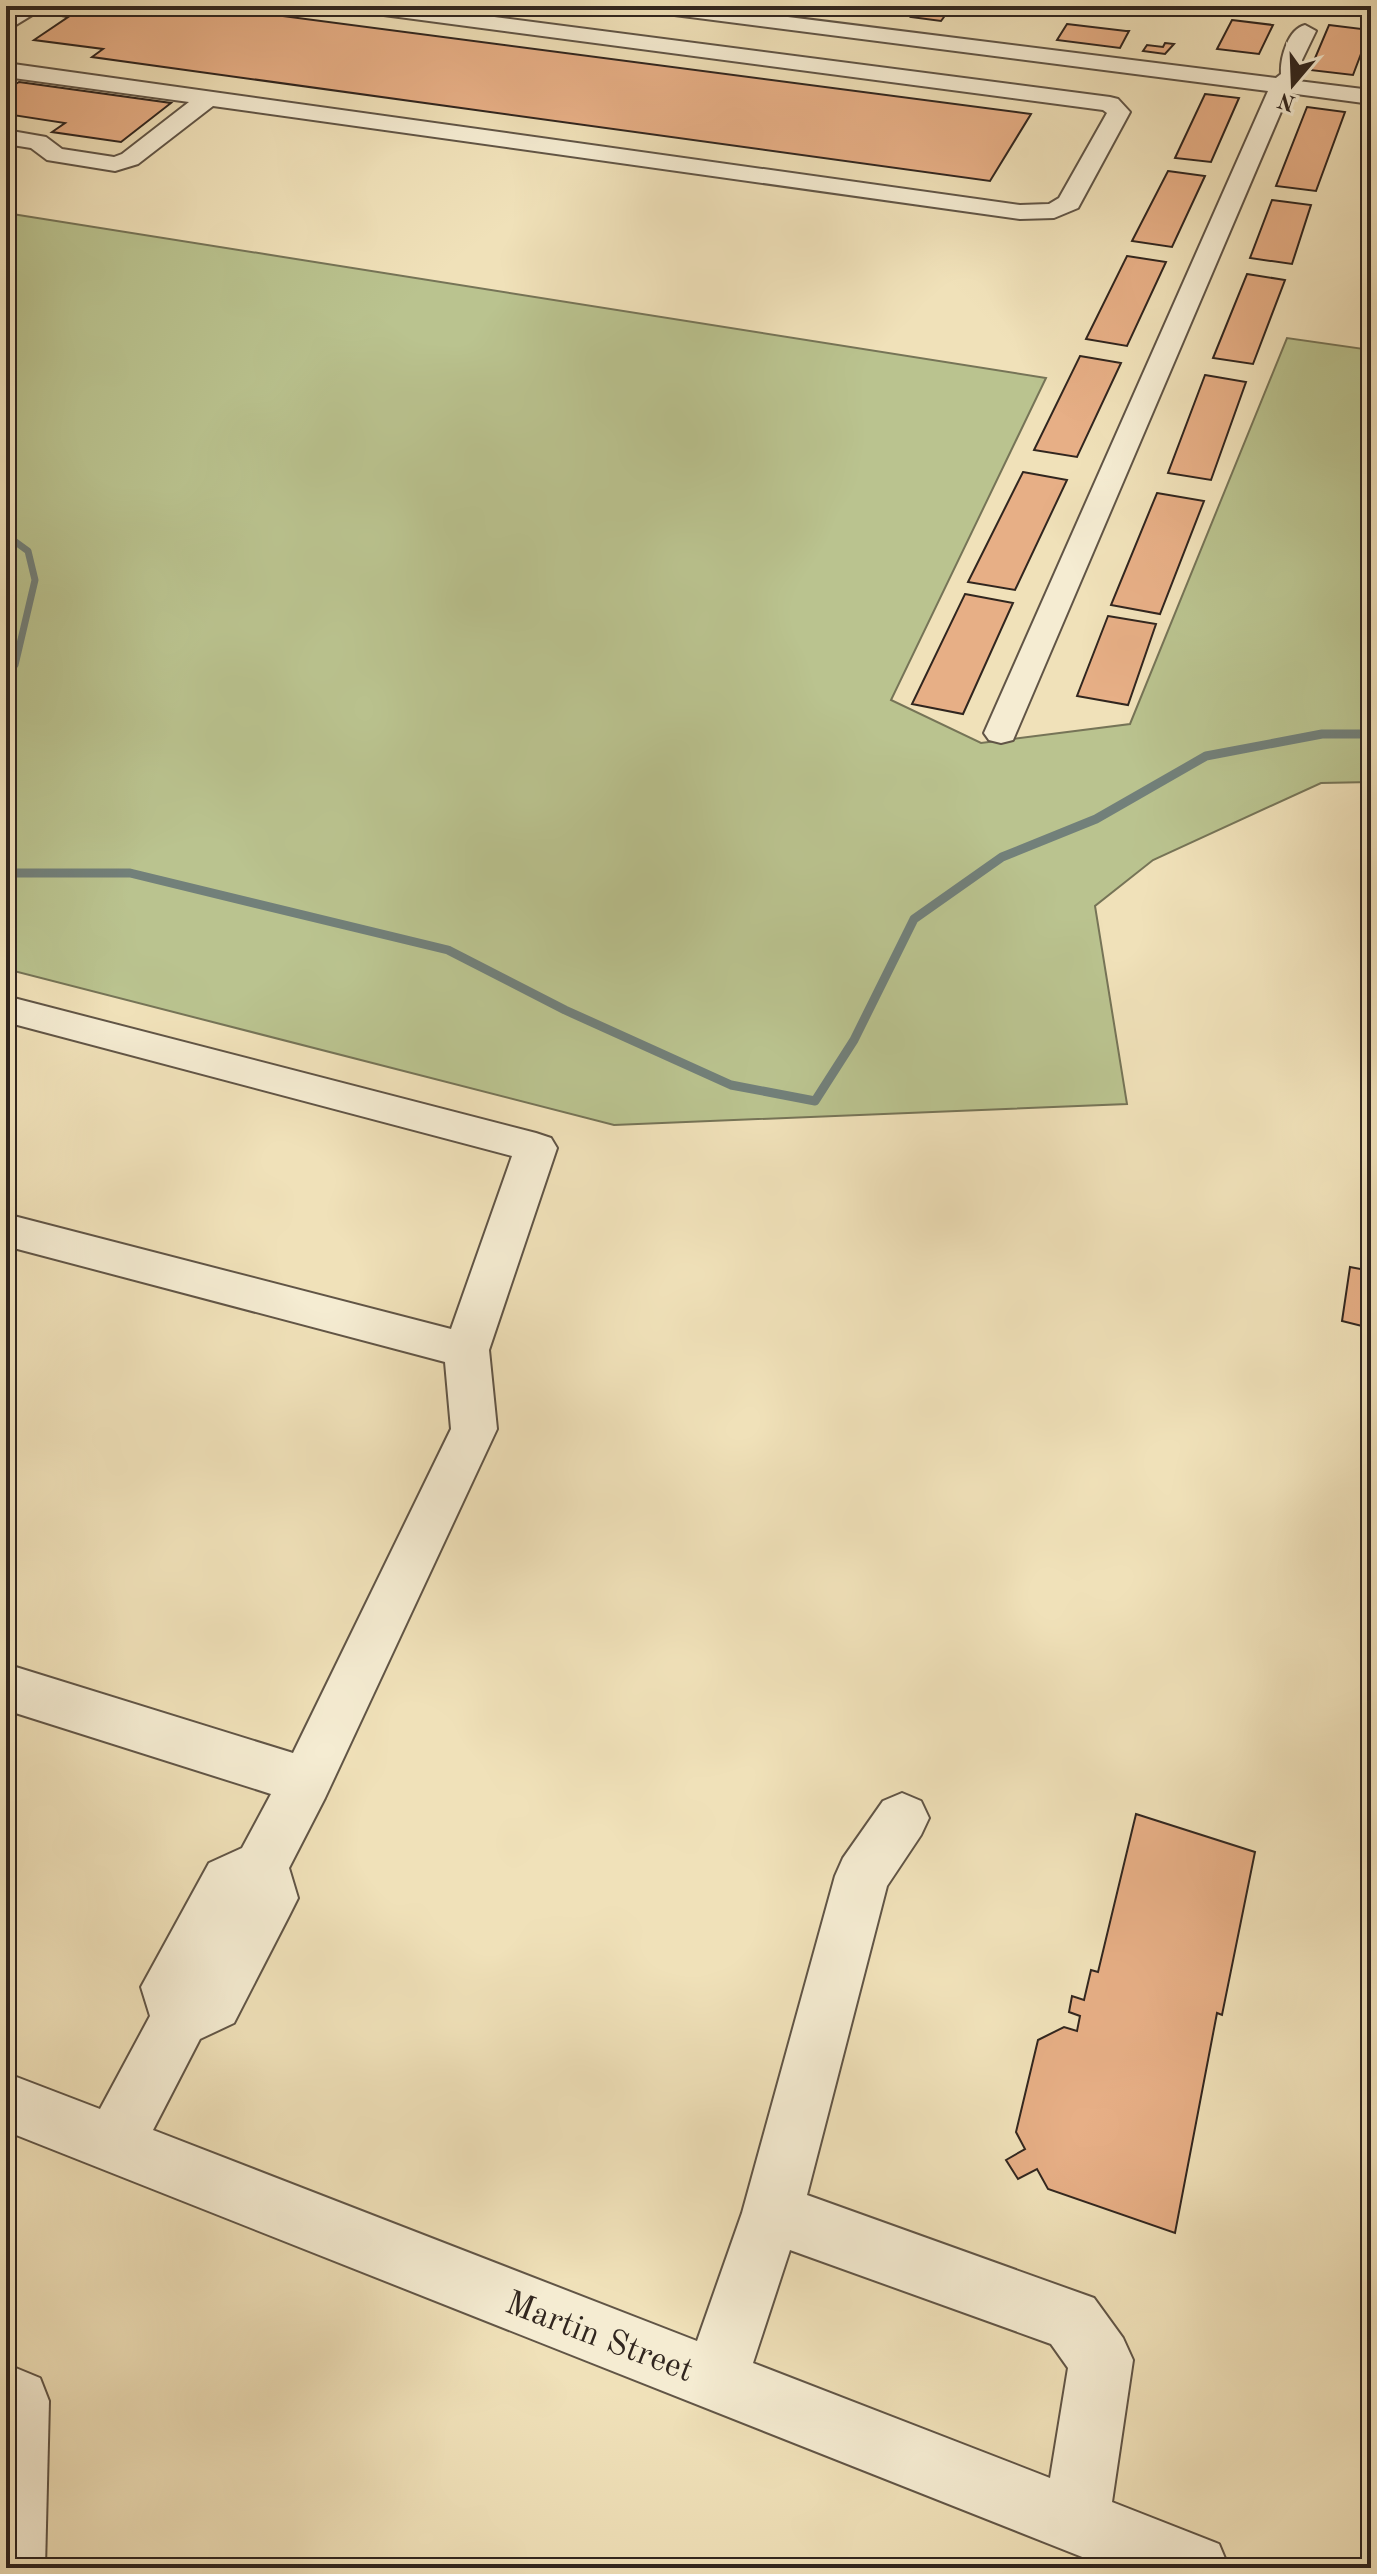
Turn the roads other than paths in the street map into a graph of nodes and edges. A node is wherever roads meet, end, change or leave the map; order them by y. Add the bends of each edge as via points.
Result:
1 (37, 6) edge
2 (361, 6) edge
3 (651, 6) edge
4 (682, 8) edge
5 (762, 10) edge
6 (6, 25) edge
7 (1305, 31) dead end
8 (6, 70) edge
9 (1281, 86) junction
10 (1371, 97) edge
11 (208, 99) junction
12 (6, 137) edge
13 (1001, 733) dead end
14 (6, 1009) edge
15 (6, 1230) edge
16 (466, 1350) junction
17 (6, 1687) edge
18 (306, 1781) junction
19 (902, 1818) dead end
20 (6, 2102) edge
21 (113, 2144) junction
22 (772, 2213) junction
23 (715, 2380) junction
24 (6, 2396) edge
25 (1076, 2521) junction
26 (11, 2568) edge
27 (1195, 2568) edge

1 - 6 street
2 - 11 street via 1110,104 1119,112 1069,203 1054,211 1020,212
3 - 4 street
4 - 5 street
5 - 9 street
7 - 9 street via 1291,60 1292,75
8 - 11 street
9 - 10 street
9 - 13 street
11 - 12 street via 130,159 115,164 55,155 38,142
14 - 16 street via 536,1148
15 - 16 street
16 - 18 street via 474,1429
17 - 18 street
18 - 21 street via 261,1866 270,1898 214,2003 180,2019
19 - 22 street via 862,1876
20 - 21 street, Martin Street
21 - 23 street, Martin Street
22 - 23 street
22 - 25 street via 1072,2320 1101,2360
23 - 25 street, Martin Street
24 - 26 street via 17,2401
25 - 27 street, Martin Street

